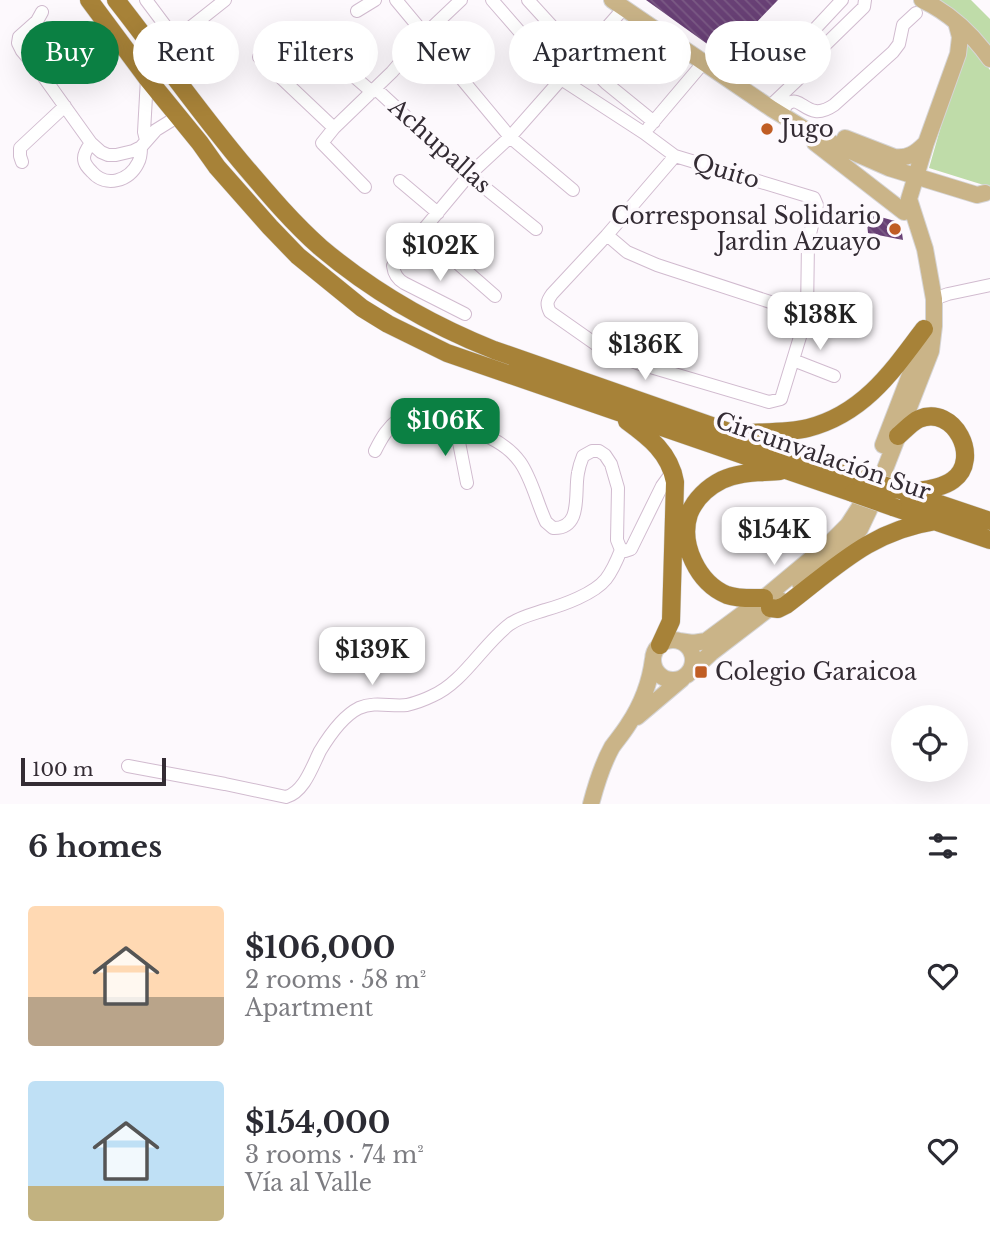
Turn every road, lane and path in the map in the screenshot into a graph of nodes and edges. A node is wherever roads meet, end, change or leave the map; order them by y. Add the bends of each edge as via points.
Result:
1 (89, 0) edge
2 (116, 0) edge
3 (146, 0) edge
4 (225, 0) edge
5 (375, 0) edge
6 (396, 0) edge
7 (461, 0) edge
8 (492, 0) edge
9 (528, 0) edge
10 (842, 0) edge
11 (865, 0) edge
12 (618, 4) edge
13 (919, 6) edge
14 (356, 11) dead end
15 (42, 12) dead end
16 (413, 21) edge
17 (439, 21) edge
18 (510, 21) edge
19 (547, 21) edge
20 (606, 21) edge
21 (822, 21) edge
22 (956, 22) junction
23 (831, 39) edge
24 (990, 59) edge
25 (133, 60) edge
26 (704, 62) junction
27 (392, 70) edge
28 (146, 84) edge
29 (149, 84) edge
30 (288, 84) edge
31 (367, 84) edge
32 (465, 84) edge
33 (557, 84) edge
34 (569, 84) edge
35 (607, 84) edge
36 (796, 84) edge
37 (374, 90) junction
38 (65, 106) junction
39 (146, 110) junction
40 (774, 110) junction
41 (170, 121) junction
42 (654, 122) junction
43 (334, 128) junction
44 (644, 133) junction
45 (510, 137) junction
46 (91, 143) junction
47 (144, 143) junction
48 (926, 143) junction
49 (675, 156) junction
50 (22, 162) dead end
51 (913, 173) junction
52 (469, 174) junction
53 (400, 181) dead end
54 (365, 187) dead end
55 (573, 190) dead end
56 (987, 194) edge
57 (904, 212) junction
58 (438, 213) junction
59 (537, 229) dead end
60 (422, 232) junction
61 (607, 235) junction
62 (990, 285) edge
63 (495, 296) dead end
64 (934, 299) junction
65 (466, 314) dead end
66 (807, 314) junction
67 (924, 329) junction
68 (793, 360) junction
69 (834, 376) dead end
70 (613, 410) junction
71 (456, 427) junction
72 (733, 433) junction
73 (898, 436) junction
74 (375, 451) dead end
75 (673, 471) junction
76 (791, 471) junction
77 (467, 483) dead end
78 (857, 485) junction
79 (899, 497) junction
80 (935, 521) junction
81 (990, 521) edge
82 (990, 540) edge
83 (621, 551) junction
84 (767, 603) junction
85 (679, 641) junction
86 (657, 652) junction
87 (685, 677) junction
88 (630, 723) junction
89 (128, 766) dead end
90 (591, 804) edge

1 - 25 highway, Circunvalación Sur
2 - 72 highway, Circunvalación Sur via 274,200 321,247 376,289 494,351
3 - 4 street via 177,38
5 - 14 street
6 - 16 street
7 - 17 street
8 - 18 street, Quito
9 - 19 street
10 - 21 street
11 - 23 street
12 - 20 street
12 - 26 main road
13 - 22 main road
13 - 40 street via 903,25 893,51 834,105 814,112 792,102
15 - 38 street via 18,43
22 - 24 main road
22 - 48 main road via 958,54
26 - 40 main road
26 - 42 street
27 - 37 street
28 - 39 street
29 - 41 highway, Circunvalación Sur
30 - 43 street
31 - 37 street, Achupallas
32 - 45 street
33 - 45 street
34 - 44 street, Quito
35 - 42 street
36 - 40 street
37 - 43 street
37 - 52 street, Achupallas
38 - 46 street
38 - 50 street via 20,148
39 - 41 street
39 - 47 street
40 - 48 main road via 894,157 911,156
40 - 51 main road via 816,136 889,168
40 - 57 main road
41 - 47 street
41 - 70 highway, Circunvalación Sur via 200,143 298,256 362,308 447,353
42 - 44 street
43 - 54 street via 322,143
44 - 49 street, Quito
45 - 52 street
45 - 55 street
46 - 47 street via 108,155
46 - 47 street via 85,163 101,181 109,182 133,170
48 - 51 main road
49 - 61 street
49 - 66 street, Quito via 814,198
51 - 56 main road via 977,195
51 - 57 main road via 900,197
51 - 64 main road via 909,199
52 - 58 street
52 - 59 street, Achupallas
53 - 58 street
57 - 67 main road via 922,283
58 - 60 street
60 - 63 street
60 - 65 street via 393,266 394,272 404,284
61 - 66 street via 627,252 657,265
61 - 68 street via 547,301 550,312 607,352 769,402 781,399
62 - 64 street
64 - 73 main road via 931,351
66 - 68 street
67 - 72 highway via 872,393 830,421 788,431
67 - 84 main road via 859,508 848,525
68 - 69 street
70 - 75 highway via 659,447
70 - 76 highway, Circunvalación Sur
71 - 74 street via 400,418
71 - 77 street
71 - 83 street via 470,429 510,451 553,528 569,524 575,511 583,456 592,451 605,455 618,488
72 - 78 highway, Circunvalación Sur
73 - 79 highway via 919,419 934,416 953,425 965,450 956,479
73 - 84 main road via 860,529 828,560
75 - 83 street via 631,549
75 - 86 highway via 671,621
76 - 78 highway, Circunvalación Sur
76 - 84 highway via 744,473 720,481 694,503 687,522 691,554 702,576 726,594
78 - 79 highway, Circunvalación Sur, bridge
79 - 80 highway, Circunvalación Sur
79 - 81 highway, Circunvalación Sur
80 - 82 highway, Circunvalación Sur
80 - 84 highway via 881,536 778,609
83 - 89 street via 605,581 560,606 514,621 437,695 405,705 372,704 343,719 293,795
84 - 85 main road via 705,641
84 - 87 main road
85 - 86 main road via 669,641
85 - 87 main road via 692,653 693,665
86 - 87 main road via 655,669 662,677 672,681
86 - 88 main road via 646,693
87 - 88 main road
88 - 90 main road via 605,761

